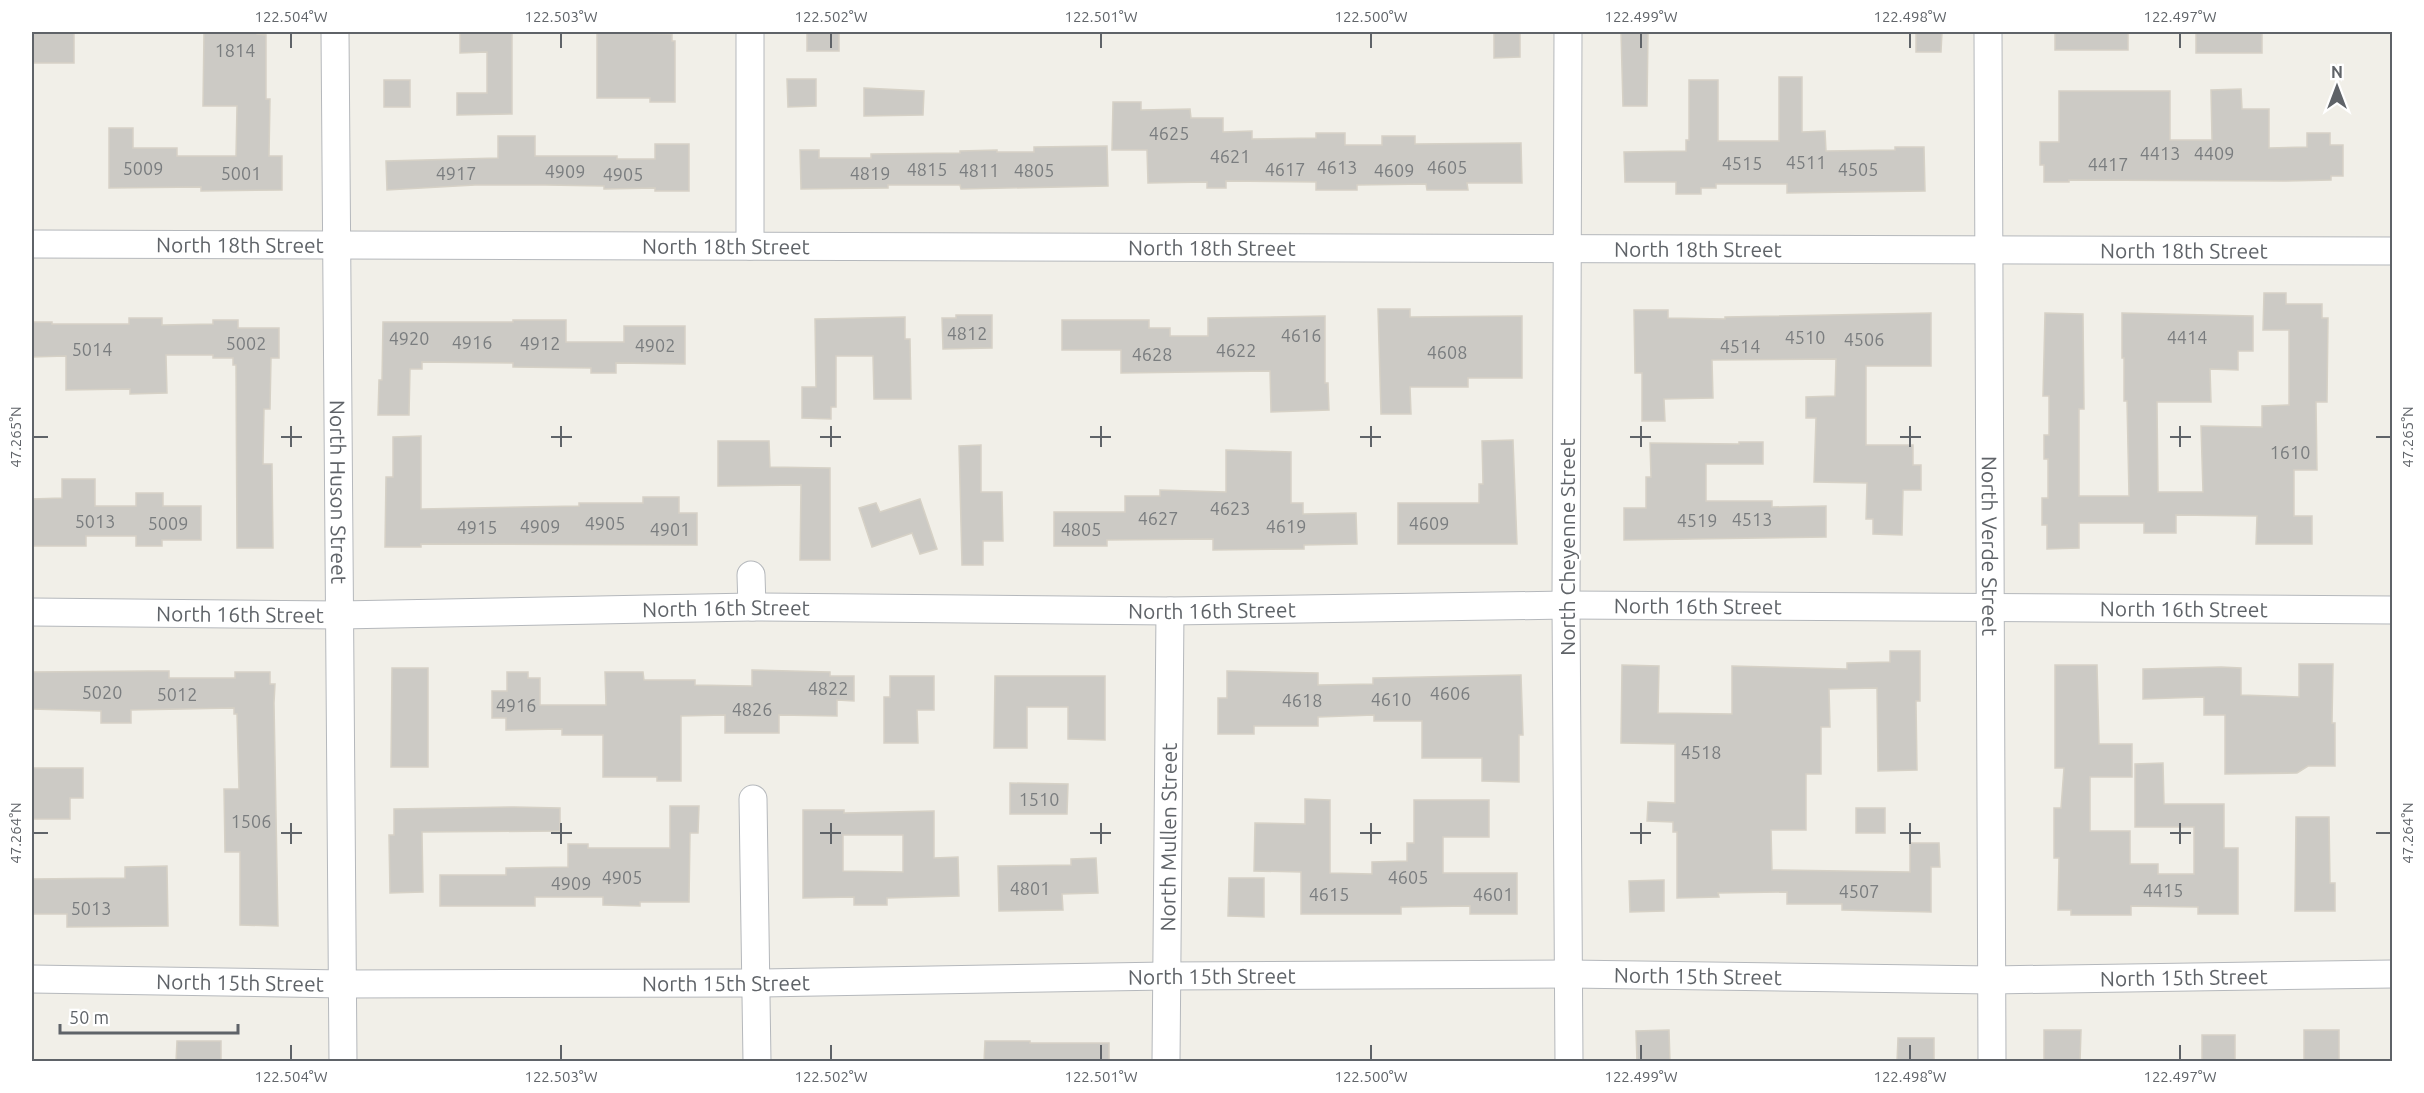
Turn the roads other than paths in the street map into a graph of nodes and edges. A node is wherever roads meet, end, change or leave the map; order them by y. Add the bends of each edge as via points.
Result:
1 (335, 32) edge
2 (750, 32) edge
3 (1568, 32) edge
4 (1988, 32) edge
5 (32, 244) edge
6 (335, 245) junction
7 (750, 246) junction
8 (1569, 248) junction
9 (1990, 249) junction
10 (2392, 251) edge
11 (751, 575) dead end
12 (1566, 605) junction
13 (752, 607) junction
14 (1989, 608) junction
15 (2392, 610) edge
16 (1170, 611) junction
17 (32, 612) edge
18 (340, 615) junction
19 (753, 799) dead end
20 (1570, 974) junction
21 (2392, 974) edge
22 (1166, 976) junction
23 (32, 979) edge
24 (1992, 980) junction
25 (756, 983) junction
26 (343, 984) junction
27 (343, 1062) edge
28 (757, 1062) edge
29 (1166, 1062) edge
30 (1569, 1062) edge
31 (1992, 1062) edge

1 - 6 street, North Huson Street
2 - 7 street
3 - 8 street, North Cheyenne Street
4 - 9 street, North Verde Street
5 - 6 street, North 18th Street
6 - 7 street, North 18th Street
6 - 18 street, North Huson Street
7 - 8 street, North 18th Street
8 - 9 street, North 18th Street
8 - 12 street, North Cheyenne Street
9 - 10 street, North 18th Street
9 - 14 street, North Verde Street
11 - 13 street
12 - 14 street, North 16th Street
12 - 16 street, North 16th Street
12 - 20 street, North Cheyenne Street
13 - 16 street, North 16th Street
13 - 18 street, North 16th Street
14 - 15 street, North 16th Street
14 - 24 street, North Verde Street
16 - 22 street, North Mullen Street
17 - 18 street, North 16th Street
18 - 26 street, North Huson Street
19 - 25 street
20 - 22 street, North 15th Street
20 - 24 street, North 15th Street
20 - 30 street, North Cheyenne Street
21 - 24 street, North 15th Street
22 - 25 street, North 15th Street
22 - 29 street, North Mullen Street
23 - 26 street, North 15th Street
24 - 31 street, North Verde Street
25 - 26 street, North 15th Street
25 - 28 street
26 - 27 street, North Huson Street

